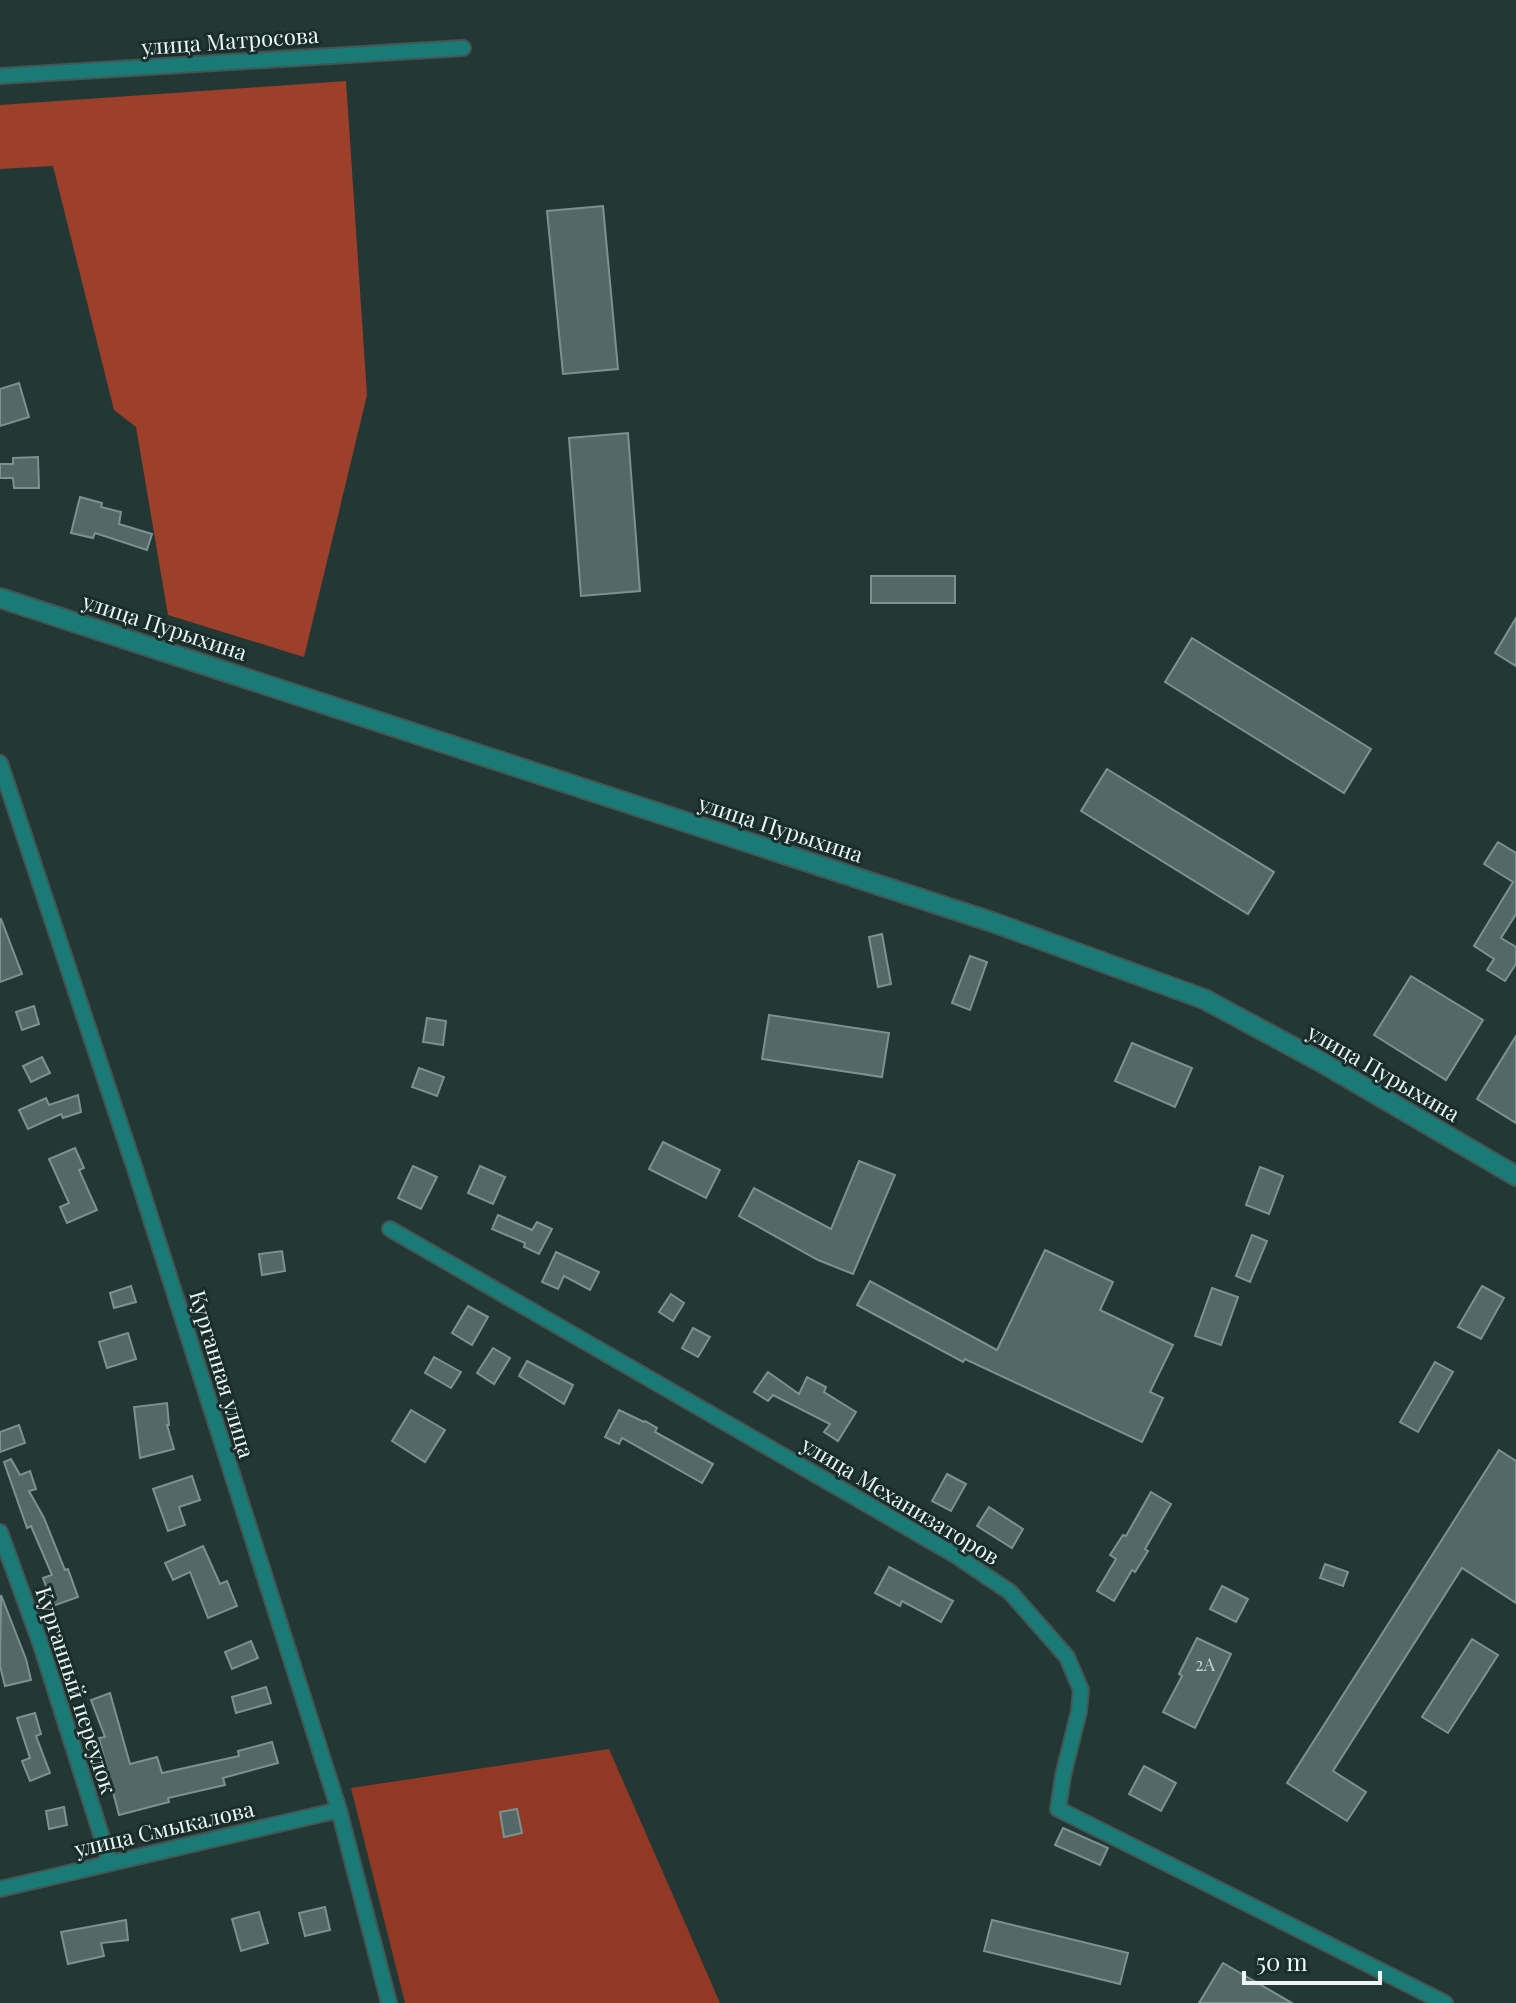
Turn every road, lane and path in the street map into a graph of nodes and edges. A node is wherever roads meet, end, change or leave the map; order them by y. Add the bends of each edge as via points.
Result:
1 (463, 48) dead end
2 (0, 76) edge
3 (0, 598) edge
4 (0, 763) edge
5 (1516, 1176) edge
6 (390, 1229) dead end
7 (0, 1532) edge
8 (339, 1810) junction
9 (110, 1863) junction
10 (0, 1889) edge
11 (389, 2003) edge
12 (1445, 2003) edge

1 - 2 street, улица Матросова
3 - 5 street, улица Пурыхина via 995,923 1204,999
4 - 8 street, Курганная улица
6 - 12 street, улица Механизаторов via 955,1555 1010,1592 1067,1657 1081,1690 1058,1809
7 - 9 street, Курганный переулок
8 - 9 street, улица Смыкалова
8 - 11 street, Курганная улица
9 - 10 street, улица Смыкалова

